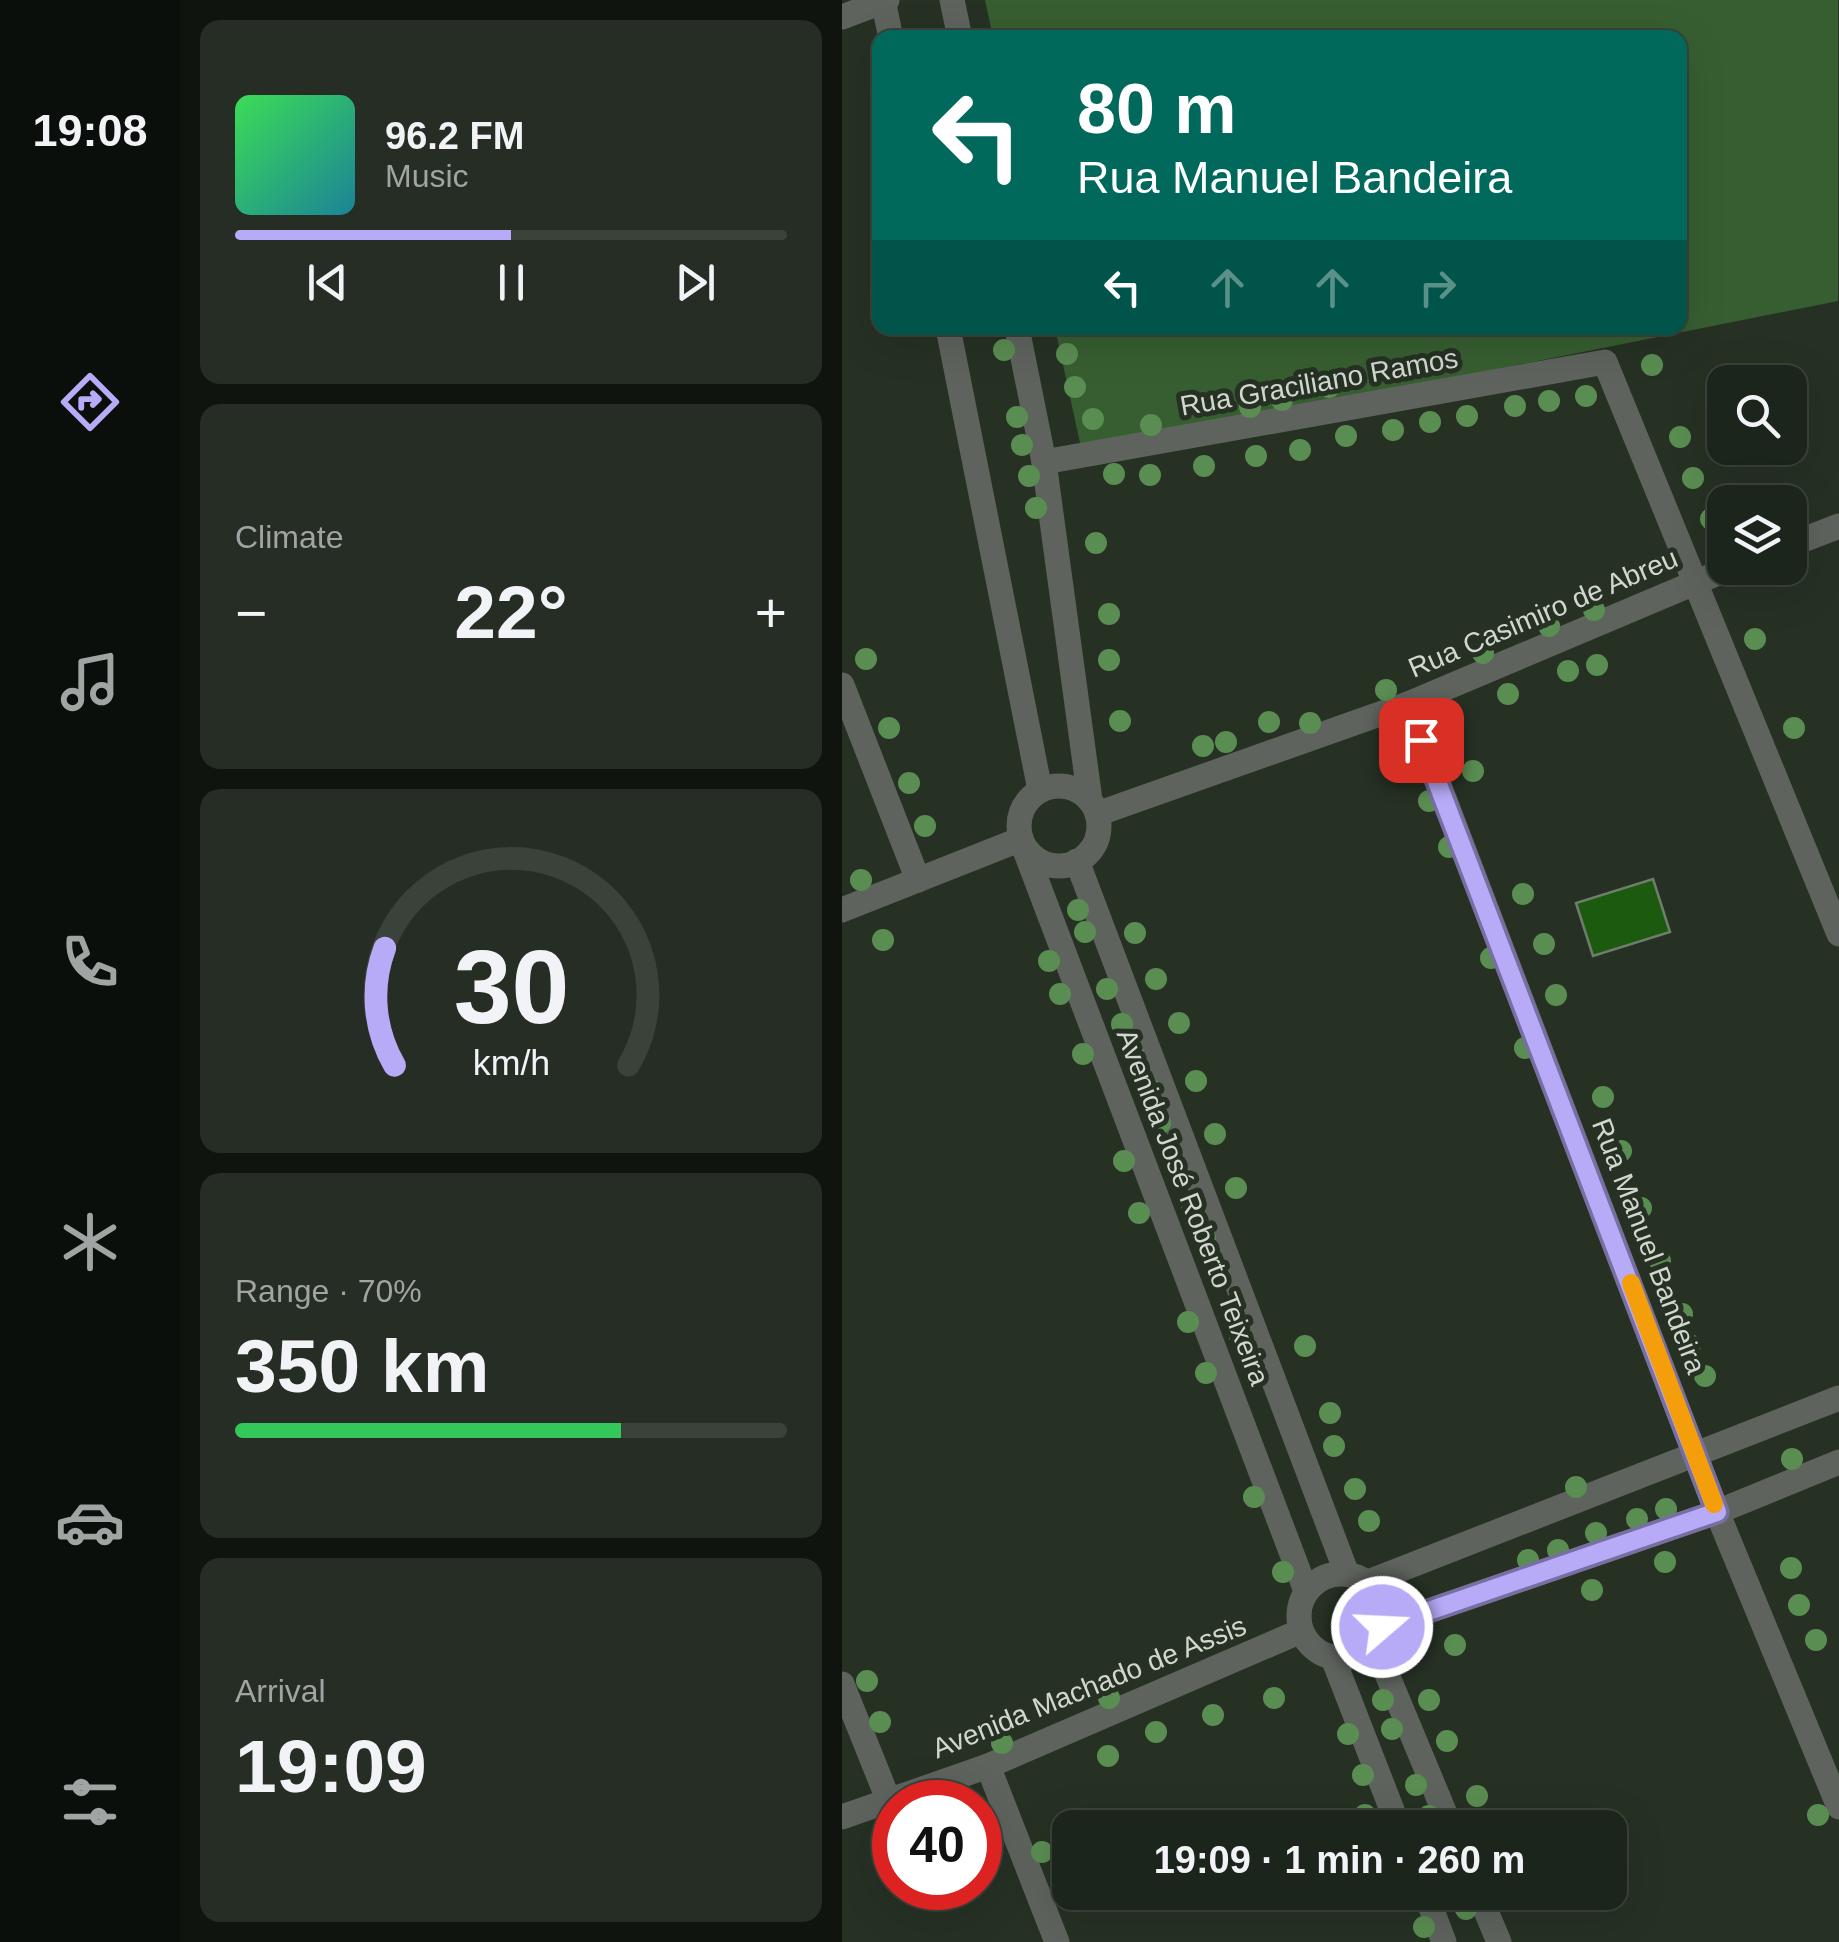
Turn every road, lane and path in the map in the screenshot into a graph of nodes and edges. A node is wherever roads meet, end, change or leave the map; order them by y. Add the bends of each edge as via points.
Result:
1 (952, 0) edge
2 (885, 1) edge
3 (842, 17) edge
4 (890, 30) edge
5 (958, 30) edge
6 (949, 335) edge
7 (1019, 335) edge
8 (1044, 462) junction
9 (1838, 526) edge
10 (1807, 538) edge
11 (1707, 577) edge
12 (1695, 581) junction
13 (842, 685) edge
14 (1408, 704) junction
15 (1040, 790) junction
16 (1093, 807) junction
17 (1022, 842) junction
18 (1078, 861) junction
19 (918, 880) junction
20 (842, 910) edge
21 (1838, 934) edge
22 (1838, 1398) edge
23 (1696, 1453) junction
24 (1838, 1462) edge
25 (1717, 1512) junction
26 (1357, 1578) junction
27 (1306, 1592) junction
28 (1301, 1632) junction
29 (1378, 1635) junction
30 (1333, 1658) junction
31 (842, 1684) edge
32 (988, 1766) junction
33 (880, 1780) edge
34 (947, 1780) edge
35 (872, 1806) edge
36 (1838, 1807) edge
37 (1392, 1810) edge
38 (1444, 1810) edge
39 (842, 1817) edge
40 (1432, 1910) edge
41 (1486, 1910) edge
42 (1057, 1942) edge
43 (1444, 1942) edge
44 (1499, 1942) edge

1 - 5 street
2 - 3 street
2 - 4 street
6 - 15 street
7 - 8 street
8 - 12 street, Rua Graciliano Ramos via 1605,362
8 - 16 street
9 - 10 street
11 - 12 street, Rua Casimiro de Abreu
12 - 14 street, Rua Casimiro de Abreu
12 - 21 street
13 - 19 street
14 - 16 street, Rua Casimiro de Abreu
14 - 23 street, Rua Manuel Bandeira
15 - 16 street via 1075,789
15 - 17 street via 1018,820
16 - 18 street via 1098,836
17 - 18 street via 1038,860 1058,866
17 - 19 street
17 - 27 street, Avenida José Roberto Teixeira
18 - 26 street, Avenida José Roberto Teixeira
19 - 20 street
22 - 23 street
23 - 25 street, Rua Manuel Bandeira
23 - 26 street
24 - 25 street
25 - 29 street
25 - 36 street, Rua Manuel Bandeira
26 - 27 street via 1324,1577
26 - 29 street via 1381,1602
27 - 28 street via 1298,1611
28 - 30 street
28 - 32 street, Avenida Machado de Assis
29 - 30 street via 1352,1658
29 - 38 street
30 - 37 street
31 - 33 street
32 - 34 street, Avenida Machado de Assis
32 - 42 street
35 - 39 street, Avenida Machado de Assis
40 - 43 street
41 - 44 street

